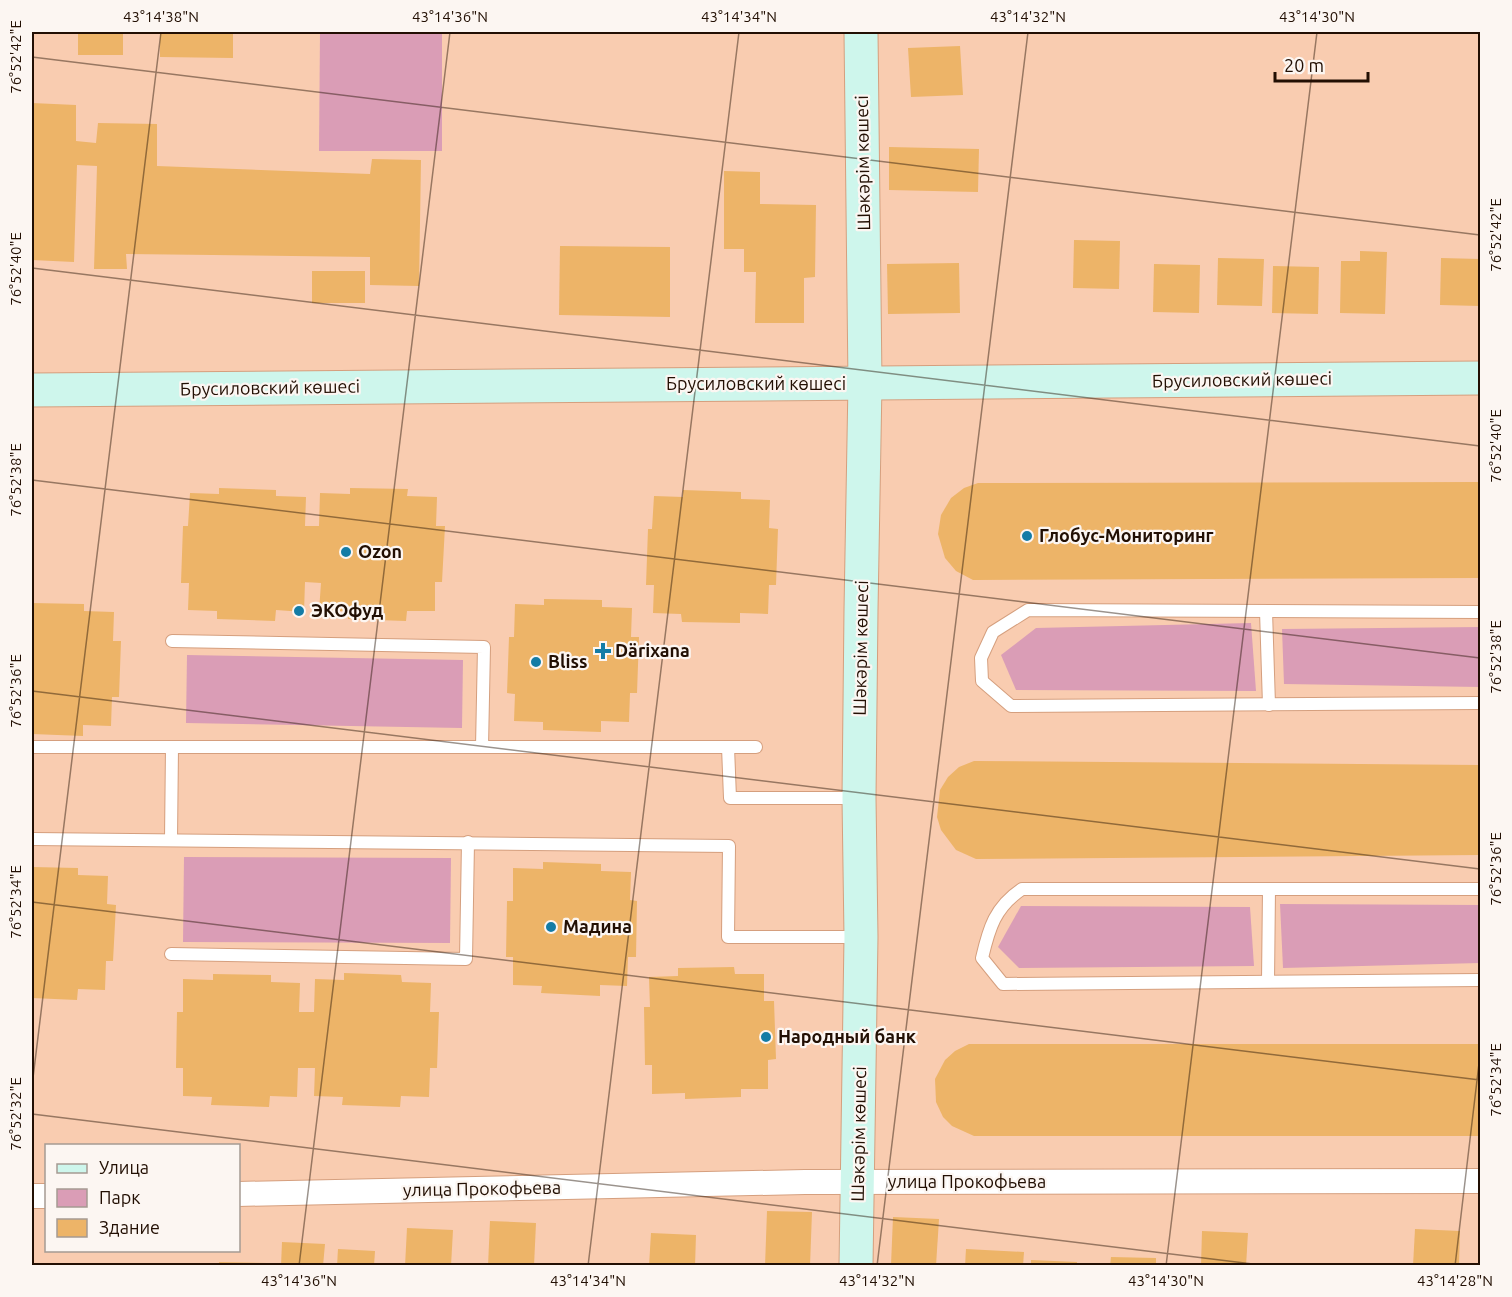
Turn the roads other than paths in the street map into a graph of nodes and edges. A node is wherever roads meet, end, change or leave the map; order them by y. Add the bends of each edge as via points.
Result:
1 (861, 32) edge
2 (1480, 378) edge
3 (865, 384) junction
4 (32, 390) edge
5 (1266, 611) junction
6 (1480, 612) edge
7 (172, 641) dead end
8 (1480, 703) edge
9 (1269, 705) junction
10 (32, 747) edge
11 (172, 747) junction
12 (482, 747) junction
13 (728, 747) junction
14 (756, 747) dead end
15 (859, 798) junction
16 (32, 839) edge
17 (171, 840) junction
18 (468, 842) junction
19 (1269, 889) junction
20 (1480, 889) edge
21 (861, 937) junction
22 (171, 954) dead end
23 (1480, 980) edge
24 (1268, 981) junction
25 (858, 1182) junction
26 (1480, 1182) edge
27 (240, 1194) edge
28 (856, 1266) edge

1 - 3 street, Шәкәрім көшесі
2 - 3 street, Брусиловский көшесі
3 - 4 street, Брусиловский көшесі
3 - 15 street, Шәкәрім көшесі
5 - 6 lane
5 - 9 lane
5 - 9 lane via 1028,610 993,632 981,657 982,681 1011,706
7 - 12 lane via 484,647
8 - 9 lane
10 - 11 lane
11 - 12 lane
11 - 17 lane
12 - 13 lane
13 - 14 lane
13 - 15 lane via 730,798
15 - 21 street, Шәкәрім көшесі
16 - 17 lane
17 - 18 lane
18 - 21 lane via 729,846 728,937
18 - 22 lane via 466,959
19 - 20 lane
19 - 24 lane
19 - 24 lane via 1022,889 1007,899 989,929 982,958 1003,984
21 - 25 street, Шәкәрім көшесі
23 - 24 lane
25 - 26 street, улица Прокофьева
25 - 27 street, улица Прокофьева
25 - 28 street, Шәкәрім көшесі

